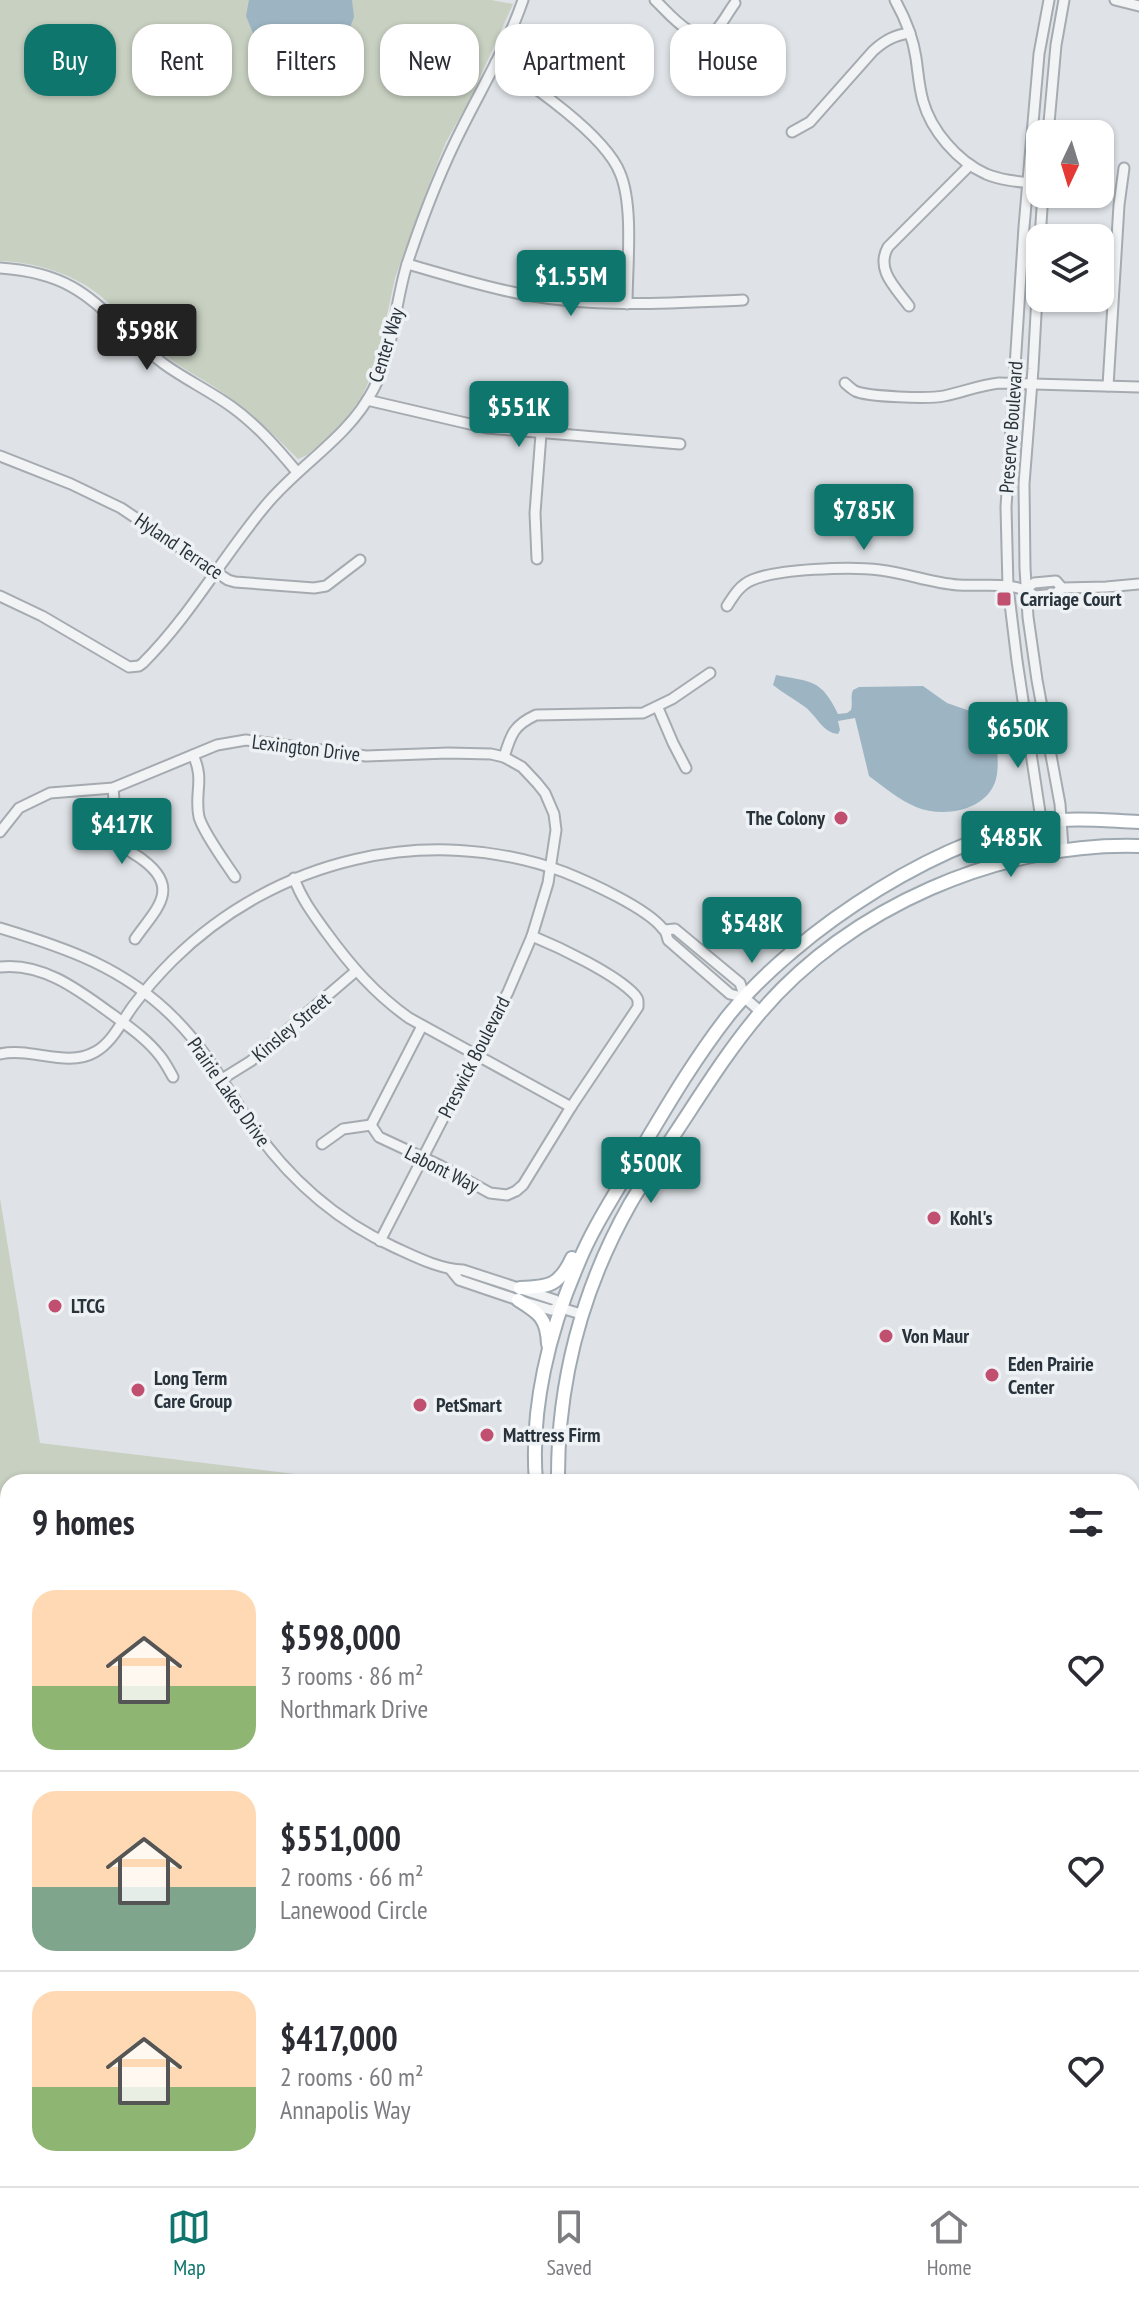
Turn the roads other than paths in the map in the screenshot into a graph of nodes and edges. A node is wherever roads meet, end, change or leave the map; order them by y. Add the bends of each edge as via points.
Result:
1 (523, 0) edge
2 (655, 0) edge
3 (895, 0) edge
4 (1049, 0) edge
5 (1064, 0) edge
6 (1115, 0) edge
7 (735, 3) dead end
8 (1139, 6) edge
9 (514, 24) edge
10 (910, 33) junction
11 (495, 64) edge
12 (545, 96) edge
13 (1033, 120) edge
14 (1049, 120) edge
15 (792, 132) dead end
16 (970, 165) junction
17 (1124, 168) dead end
18 (1026, 183) edge
19 (1026, 207) edge
20 (407, 264) junction
21 (0, 268) edge
22 (743, 300) dead end
23 (627, 304) junction
24 (909, 306) dead end
25 (1036, 312) edge
26 (1032, 382) junction
27 (845, 383) dead end
28 (1014, 383) junction
29 (1108, 386) junction
30 (1139, 387) edge
31 (367, 400) junction
32 (541, 434) junction
33 (680, 444) dead end
34 (0, 456) edge
35 (297, 472) junction
36 (537, 559) dead end
37 (360, 560) dead end
38 (217, 573) junction
39 (1139, 584) edge
40 (1008, 587) junction
41 (1026, 589) junction
42 (0, 596) edge
43 (727, 606) dead end
44 (710, 673) dead end
45 (658, 708) junction
46 (193, 755) junction
47 (504, 757) junction
48 (686, 768) dead end
49 (113, 788) junction
50 (1062, 820) junction
51 (1139, 822) edge
52 (1043, 823) junction
53 (0, 832) edge
54 (1139, 846) edge
55 (1063, 849) junction
56 (1046, 852) junction
57 (551, 867) junction
58 (235, 877) dead end
59 (294, 878) junction
60 (0, 928) edge
61 (532, 936) junction
62 (135, 939) dead end
63 (0, 967) edge
64 (356, 971) junction
65 (145, 992) junction
66 (745, 998) junction
67 (761, 1012) junction
68 (122, 1022) junction
69 (422, 1026) junction
70 (0, 1054) edge
71 (475, 1054) junction
72 (173, 1077) dead end
73 (222, 1079) junction
74 (571, 1107) junction
75 (371, 1125) junction
76 (322, 1144) dead end
77 (422, 1158) junction
78 (616, 1193) junction
79 (380, 1241) junction
80 (519, 1294) junction
81 (561, 1308) junction
82 (581, 1314) junction
83 (548, 1358) junction
84 (536, 1474) edge
85 (558, 1474) edge

1 - 9 street, Center Way
2 - 7 street via 686,29 702,35 717,28
3 - 10 street
4 - 13 street, Preserve Boulevard
5 - 14 street
6 - 8 street
10 - 15 street via 884,41 810,122
10 - 16 street via 930,119
11 - 20 street, Center Way via 446,162
12 - 23 street via 601,144 620,173 627,209
16 - 18 street via 1004,180
16 - 24 street via 884,254 883,269
17 - 29 street
19 - 28 street, Preserve Boulevard
20 - 23 street via 519,294
20 - 31 street, Center Way via 387,356
21 - 35 street via 43,273 83,292 160,361 253,424
22 - 23 street
25 - 26 street, Preserve Boulevard
26 - 28 street
26 - 29 street
26 - 41 street, Preserve Boulevard via 1024,484
27 - 28 street via 872,395 939,397 984,384
28 - 40 street, Preserve Boulevard via 1006,507
29 - 30 street
31 - 32 street via 470,425
31 - 35 street, Center Way via 343,431
32 - 33 street
32 - 36 street
34 - 38 street, Hyland Terrace via 121,508
35 - 38 street, Center Way via 266,504
37 - 38 street, Hyland Terrace via 326,586 314,588 235,582
38 - 42 street, Center Way via 178,627 139,666 129,667
39 - 41 street via 1062,588 1035,596
40 - 41 street
40 - 43 street via 956,585 878,569 805,570 752,580
40 - 52 street, Preserve Boulevard
41 - 50 street, Preserve Boulevard
44 - 45 street
45 - 47 street via 627,715 536,715 514,729
45 - 48 street
46 - 47 street, Lexington Drive via 246,740 366,756
46 - 49 street, Lexington Drive
46 - 58 street via 200,776 200,822
47 - 57 street via 522,767 550,805 556,830
49 - 53 street, Lexington Drive via 50,793 19,808
49 - 62 street via 125,849 144,860 164,886 161,901
50 - 51 main road
50 - 52 main road
50 - 55 street, Preserve Boulevard
52 - 56 street, Preserve Boulevard
52 - 66 main road via 961,846 879,890 811,935
54 - 55 main road
55 - 56 main road
56 - 67 main road via 960,876 900,902 800,972
57 - 59 street via 442,849 366,856
57 - 61 street, Preswick Boulevard
57 - 66 street via 614,895 665,930 675,929 740,983
59 - 64 street via 308,908
59 - 65 street via 216,922
60 - 65 street, Prairie Lakes Drive via 99,962
61 - 71 street, Preswick Boulevard
61 - 74 street via 603,971 638,1000
63 - 68 street via 63,981
64 - 69 street via 390,1005
64 - 73 street, Kinsley Street via 251,1061
65 - 68 street
65 - 73 street, Prairie Lakes Drive via 175,1018
66 - 67 street
66 - 78 main road via 691,1067
67 - 82 main road via 630,1203
68 - 70 street via 107,1043 84,1057
68 - 72 street via 160,1056
69 - 71 street
69 - 75 street
71 - 74 street
71 - 77 street, Preswick Boulevard
73 - 79 street, Prairie Lakes Drive via 294,1177
74 - 77 street, Labont Way via 523,1185 507,1195 490,1193
75 - 76 street via 343,1129
75 - 77 street, Labont Way via 379,1137
77 - 79 street, Preswick Boulevard
78 - 80 main road via 585,1231 562,1277
78 - 81 main road via 578,1262
79 - 80 street, Prairie Lakes Drive
80 - 81 street, Prairie Lakes Drive via 555,1300
80 - 83 main road via 543,1319
81 - 82 street, Prairie Lakes Drive
81 - 83 main road
82 - 85 main road via 566,1382
83 - 84 main road via 540,1393

